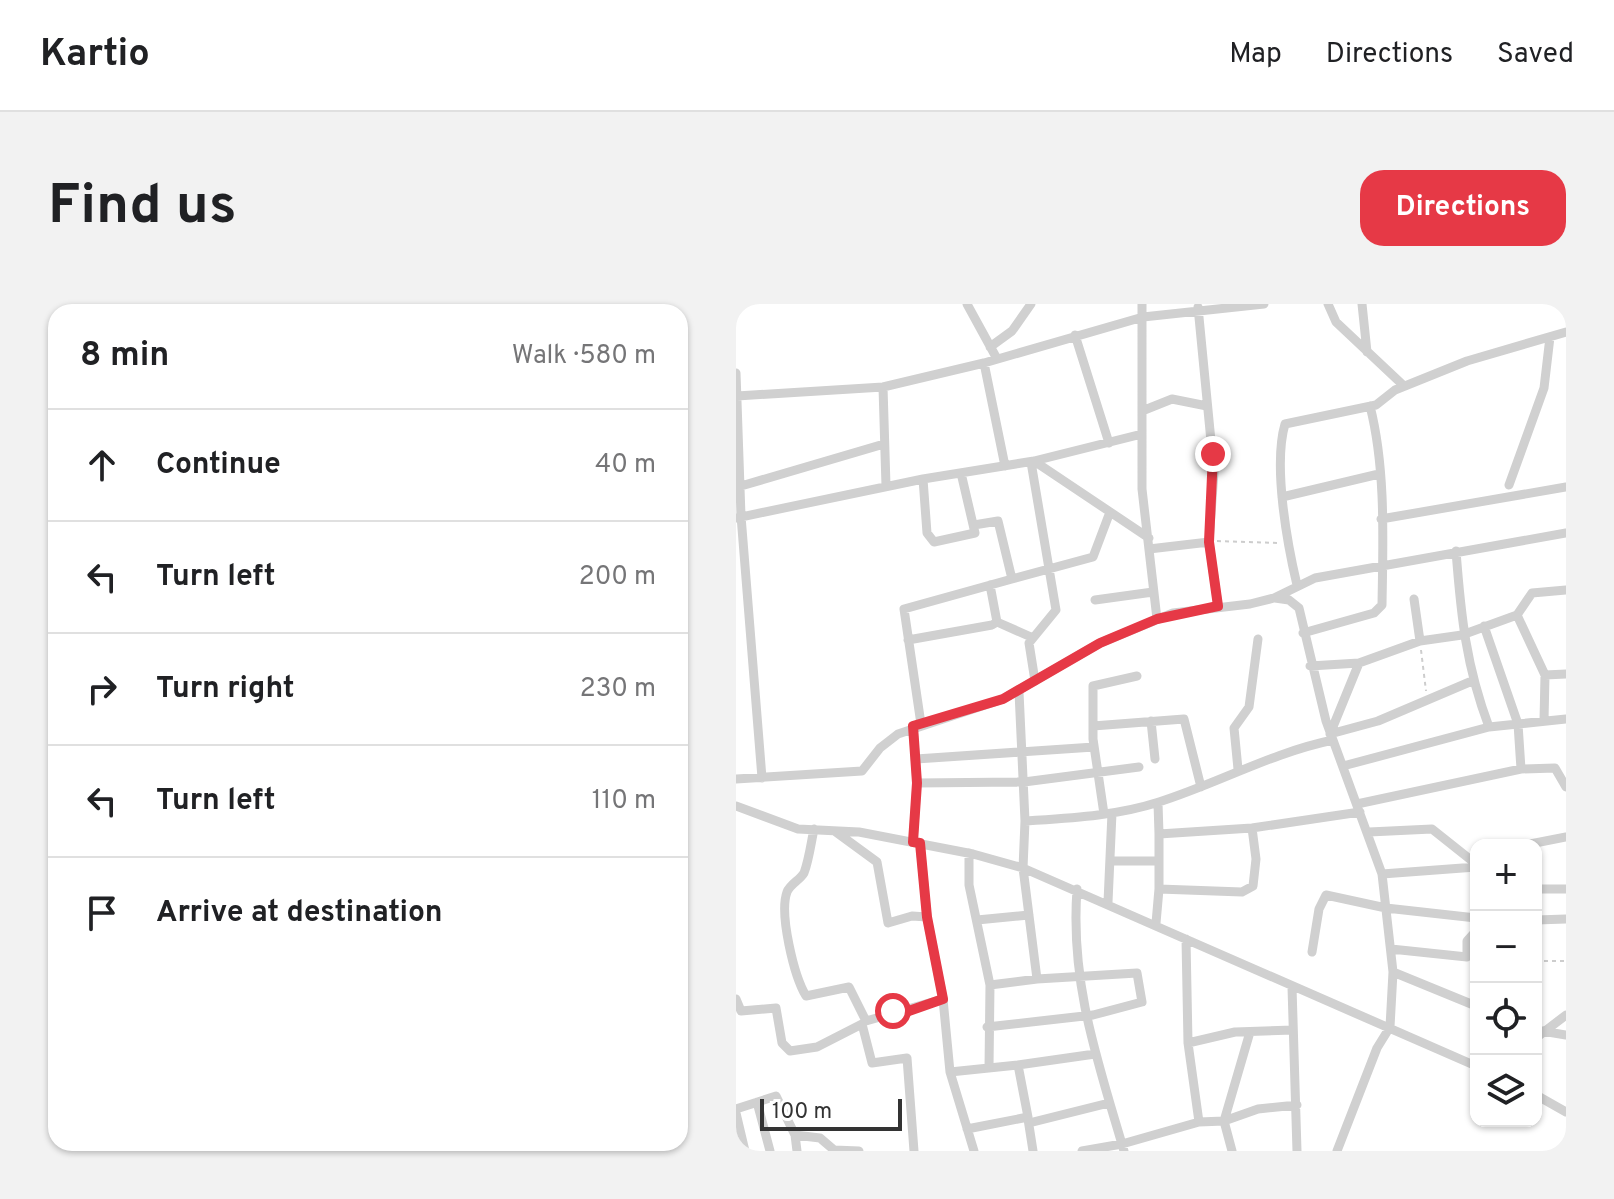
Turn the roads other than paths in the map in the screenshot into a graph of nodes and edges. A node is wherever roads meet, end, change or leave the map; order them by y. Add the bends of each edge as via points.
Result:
1 (967, 304) edge
2 (1031, 304) edge
3 (1142, 304) edge
4 (1264, 304) edge
5 (1328, 304) edge
6 (1362, 304) edge
7 (1198, 307) edge
8 (1143, 317) junction
9 (1566, 332) edge
10 (1075, 335) junction
11 (1550, 337) junction
12 (990, 347) junction
13 (1367, 352) junction
14 (996, 357) junction
15 (984, 363) junction
16 (736, 373) edge
17 (1404, 386) junction
18 (883, 387) junction
19 (737, 396) edge
20 (1207, 406) junction
21 (1370, 406) junction
22 (1142, 411) junction
23 (1142, 434) junction
24 (1109, 443) junction
25 (884, 444) junction
26 (737, 446) edge
27 (1032, 462) junction
28 (1005, 466) junction
29 (961, 473) junction
30 (1379, 474) junction
31 (923, 479) junction
32 (1509, 485) dead end
33 (741, 486) junction
34 (886, 486) junction
35 (1566, 487) edge
36 (1282, 497) junction
37 (1110, 512) junction
38 (739, 517) edge
39 (1381, 519) junction
40 (974, 525) junction
41 (1566, 533) edge
42 (1149, 538) junction
43 (1209, 542) junction
44 (1149, 549) junction
45 (1456, 551) junction
46 (1381, 564) junction
47 (1051, 570) junction
48 (1012, 579) junction
49 (990, 585) junction
50 (1297, 585) junction
51 (1566, 590) edge
52 (1153, 592) junction
53 (1274, 598) junction
54 (1414, 599) dead end
55 (1095, 600) dead end
56 (1218, 606) junction
57 (1517, 615) junction
58 (1157, 619) junction
59 (997, 622) junction
60 (1484, 626) junction
61 (1303, 633) junction
62 (1462, 635) junction
63 (1031, 637) junction
64 (1258, 639) dead end
65 (908, 640) junction
66 (1420, 641) junction
67 (1359, 663) junction
68 (1310, 666) junction
69 (1566, 674) edge
70 (1545, 675) junction
71 (1137, 676) dead end
72 (1035, 681) junction
73 (1472, 681) junction
74 (1019, 692) junction
75 (1566, 719) edge
76 (1151, 721) junction
77 (1544, 721) junction
78 (1518, 724) junction
79 (917, 725) junction
80 (1093, 726) junction
81 (1489, 727) junction
82 (1332, 737) junction
83 (1094, 747) junction
84 (1023, 754) junction
85 (916, 759) junction
86 (1155, 759) dead end
87 (1343, 766) junction
88 (1139, 767) dead end
89 (1561, 767) edge
90 (1238, 769) junction
91 (1521, 769) junction
92 (1099, 774) junction
93 (762, 778) junction
94 (736, 779) edge
95 (1024, 782) junction
96 (917, 783) junction
97 (1201, 787) junction
98 (1566, 787) edge
99 (1158, 803) junction
100 (736, 806) edge
101 (1359, 808) junction
102 (1108, 814) junction
103 (1025, 821) junction
104 (1252, 828) junction
105 (814, 829) junction
106 (833, 830) junction
107 (1369, 832) junction
108 (1159, 834) junction
109 (1566, 837) edge
110 (1542, 842) edge
111 (916, 843) junction
112 (969, 853) junction
113 (1113, 861) junction
114 (1157, 861) junction
115 (1470, 861) edge
116 (1470, 867) edge
117 (1023, 868) junction
118 (1382, 874) junction
119 (1077, 889) junction
120 (1159, 889) junction
121 (1542, 889) edge
122 (1566, 889) edge
123 (1108, 902) junction
124 (1386, 908) junction
125 (1029, 915) junction
126 (927, 917) junction
127 (1470, 917) edge
128 (1566, 919) edge
129 (977, 920) junction
130 (1542, 920) edge
131 (1156, 923) junction
132 (1470, 938) edge
133 (1186, 939) junction
134 (1391, 949) junction
135 (1312, 952) dead end
136 (1393, 972) junction
137 (1079, 975) junction
138 (1037, 979) junction
139 (990, 985) junction
140 (1292, 987) junction
141 (736, 999) edge
142 (943, 999) junction
143 (1470, 1004) edge
144 (1084, 1015) junction
145 (1566, 1015) edge
146 (987, 1027) junction
147 (1390, 1027) junction
148 (1293, 1030) junction
149 (1250, 1032) junction
150 (1542, 1032) edge
151 (1542, 1034) edge
152 (1566, 1035) edge
153 (1188, 1043) junction
154 (1095, 1054) junction
155 (1470, 1063) edge
156 (1018, 1065) junction
157 (989, 1068) junction
158 (950, 1072) junction
159 (1542, 1098) edge
160 (757, 1102) junction
161 (1109, 1103) junction
162 (1297, 1105) junction
163 (736, 1111) edge
164 (1566, 1112) edge
165 (1028, 1120) junction
166 (1224, 1121) junction
167 (1199, 1122) junction
168 (967, 1129) junction
169 (795, 1135) junction
170 (1123, 1148) edge
171 (745, 1151) edge
172 (770, 1151) edge
173 (797, 1151) edge
174 (859, 1151) edge
175 (914, 1151) edge
176 (974, 1151) edge
177 (1033, 1151) edge
178 (1082, 1151) edge
179 (1232, 1151) edge
180 (1297, 1151) edge
181 (1337, 1151) edge

1 - 12 street
2 - 12 street via 1012,331
3 - 8 street
4 - 7 street
5 - 13 street via 1336,322
6 - 13 street
7 - 8 street
7 - 20 street
8 - 10 street
8 - 22 street
9 - 11 street
10 - 14 street
10 - 24 street
11 - 17 street
11 - 32 street via 1544,388
12 - 14 street
13 - 17 street
14 - 15 street
15 - 18 street
15 - 28 street
16 - 19 street
17 - 21 street
18 - 19 street
18 - 25 street
19 - 26 street
20 - 22 street via 1172,399
20 - 43 street via 1214,472
21 - 30 street
21 - 36 street via 1285,424
22 - 23 street
23 - 24 street
23 - 42 street
24 - 27 street
25 - 33 street
25 - 34 street
26 - 33 street
27 - 28 street
27 - 37 street
27 - 47 street
28 - 29 street
29 - 31 street
29 - 40 street
30 - 36 street
30 - 39 street
31 - 34 street
31 - 40 street via 928,538 934,542 975,533
33 - 38 street
34 - 38 street
35 - 39 street
36 - 50 street
37 - 42 street
37 - 47 street via 1093,557
38 - 93 street
39 - 46 street
40 - 48 street via 998,521
41 - 45 street
42 - 44 street
43 - 44 street
43 - 56 street
44 - 52 street
45 - 46 street
45 - 62 street
46 - 50 street
46 - 61 street via 1380,610
47 - 48 street
47 - 63 street via 1056,610
48 - 49 street
49 - 59 street
49 - 65 street via 904,609
50 - 53 street
51 - 57 street via 1532,593
52 - 55 street
52 - 58 street
53 - 56 street
53 - 61 street via 1295,603
54 - 66 street
56 - 58 street
57 - 60 street
57 - 70 street
58 - 72 street via 1100,643
59 - 63 street
59 - 65 street
60 - 62 street
60 - 78 street
61 - 68 street
62 - 66 street
62 - 73 street
63 - 72 street
64 - 90 street via 1249,707 1234,728
65 - 79 street
66 - 67 street
67 - 68 street
67 - 82 street
68 - 82 street
69 - 70 street
70 - 77 street
71 - 80 street via 1093,686
72 - 74 street
73 - 81 street
73 - 82 street
74 - 79 street
74 - 84 street
75 - 77 street
76 - 80 street
76 - 86 street
76 - 97 street via 1184,719
77 - 78 street
78 - 81 street
78 - 91 street
79 - 85 street
79 - 93 street via 880,748 857,772
80 - 83 street
81 - 87 street
82 - 87 street
82 - 90 street
83 - 84 street
83 - 92 street
84 - 85 street
84 - 95 street
85 - 96 street
87 - 101 street
88 - 92 street
89 - 91 street
89 - 98 street
90 - 97 street
91 - 101 street
92 - 95 street
92 - 102 street
93 - 94 street
95 - 96 street
95 - 103 street
96 - 111 street
97 - 99 street
99 - 102 street
99 - 108 street
100 - 105 street via 776,824
101 - 104 street
101 - 107 street
102 - 103 street
102 - 113 street
103 - 117 street
104 - 108 street
104 - 120 street via 1256,859 1253,886 1247,891
105 - 106 street
105 - 142 street via 803,875 788,888 784,905 792,959 806,996 849,987 866,1021
106 - 111 street
106 - 126 street via 877,862 888,923
107 - 115 street via 1432,829
107 - 118 street
108 - 114 street
109 - 110 street
111 - 112 street
111 - 126 street
112 - 117 street
112 - 129 street via 967,870
113 - 114 street
113 - 123 street
114 - 120 street
116 - 118 street
117 - 119 street
117 - 125 street
118 - 124 street
119 - 123 street
119 - 137 street
120 - 131 street
121 - 122 street
123 - 131 street
124 - 127 street
124 - 134 street
124 - 135 street via 1326,895
125 - 129 street
125 - 138 street
126 - 142 street
128 - 130 street
129 - 139 street
131 - 133 street
132 - 134 street via 1467,957
133 - 140 street
133 - 153 street
134 - 136 street
136 - 143 street
136 - 147 street
137 - 138 street
137 - 144 street
137 - 144 street via 1137,973 1142,1002
138 - 139 street
139 - 146 street
140 - 147 street
140 - 148 street
141 - 175 street via 741,1011 776,1008 782,1043 790,1051 817,1047 862,1024 872,1063 907,1058
142 - 158 street
144 - 146 street
144 - 154 street
145 - 150 street
146 - 157 street
147 - 155 street
147 - 181 street
148 - 149 street
148 - 162 street
149 - 153 street
149 - 166 street
151 - 152 street
153 - 167 street
154 - 156 street
154 - 161 street
156 - 157 street
156 - 165 street
157 - 158 street
158 - 168 street
159 - 164 street
160 - 163 street
160 - 169 street via 778,1097
160 - 172 street
161 - 165 street
161 - 170 street
162 - 166 street via 1258,1109
162 - 180 street
163 - 171 street
165 - 168 street
165 - 177 street
166 - 167 street
166 - 179 street
167 - 170 street
168 - 176 street
169 - 173 street
169 - 174 street via 820,1138 834,1150
170 - 178 street

